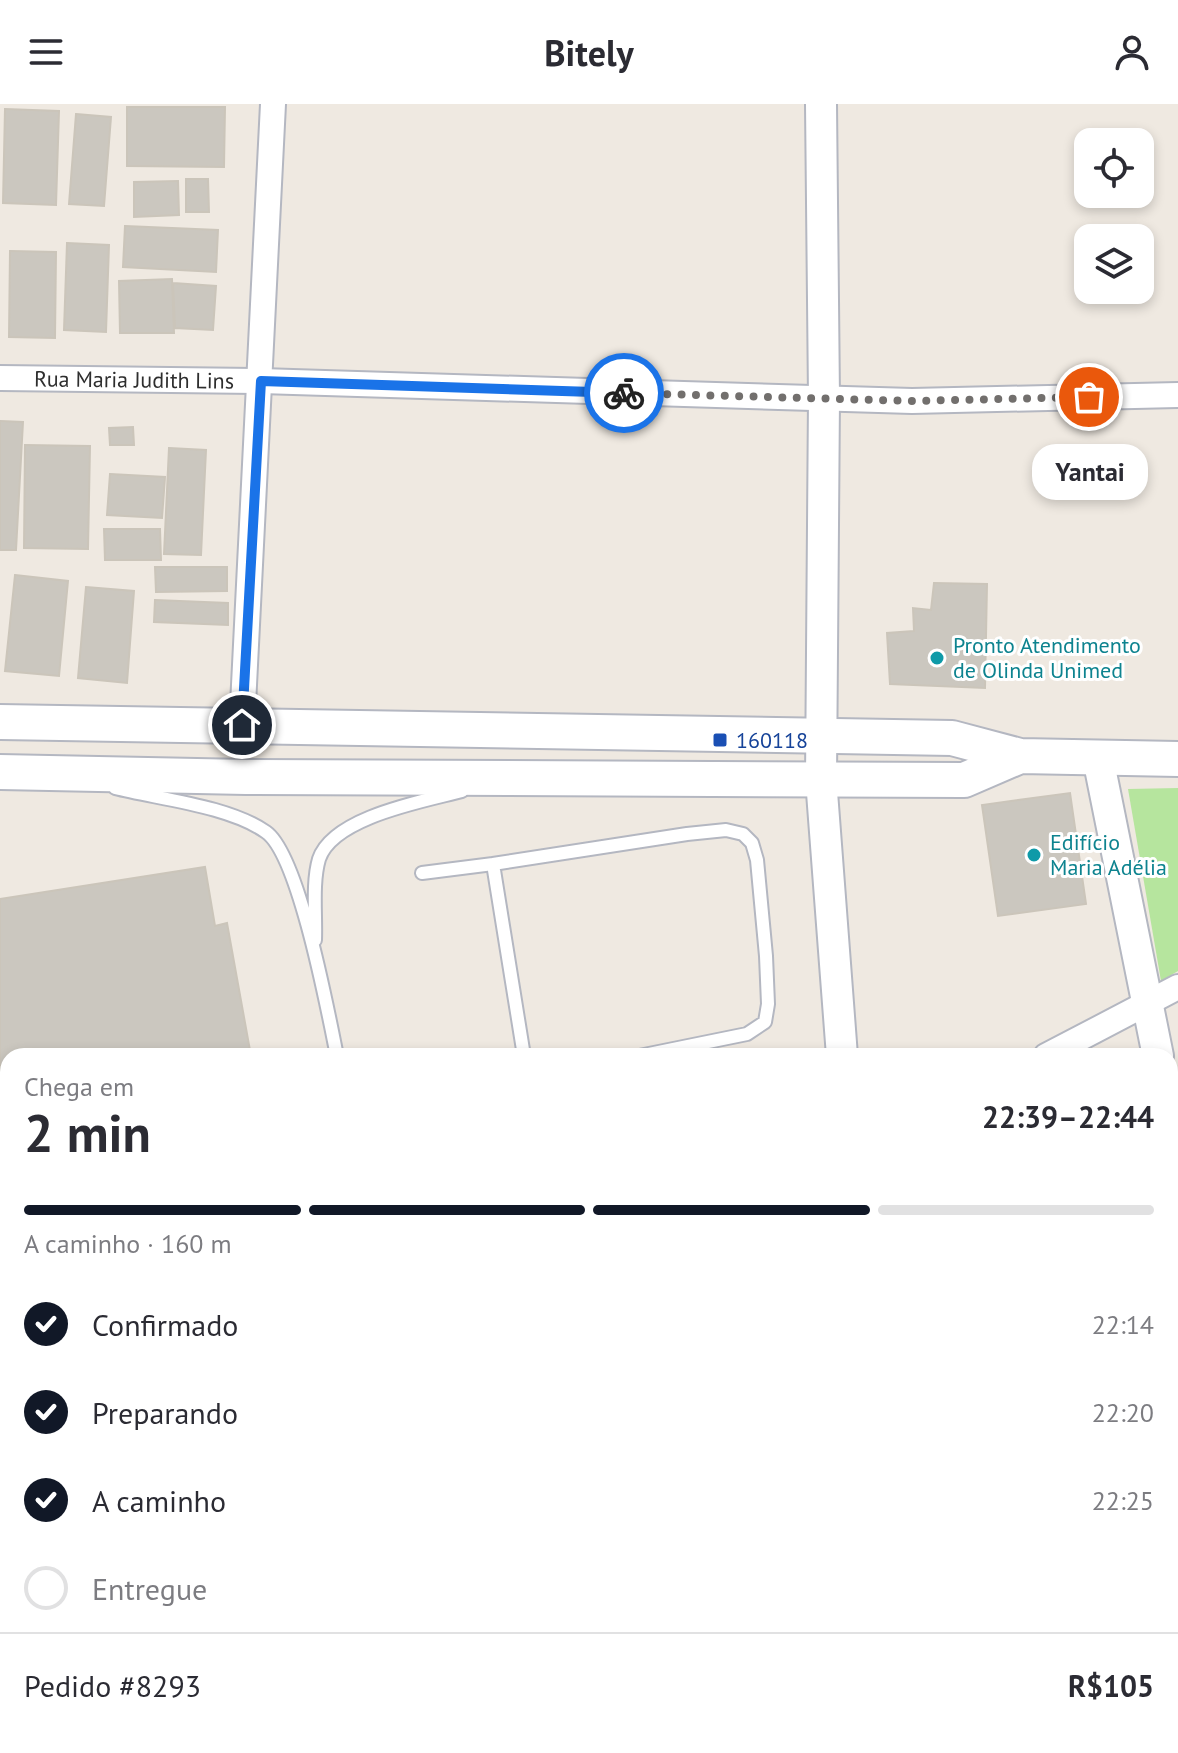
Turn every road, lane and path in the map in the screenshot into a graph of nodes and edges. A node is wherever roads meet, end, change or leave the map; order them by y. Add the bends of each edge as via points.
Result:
1 (273, 104) edge
2 (821, 104) edge
3 (0, 378) edge
4 (261, 381) junction
5 (1178, 395) edge
6 (824, 398) junction
7 (0, 722) edge
8 (242, 725) junction
9 (821, 735) junction
10 (1020, 756) junction
11 (1098, 758) junction
12 (1178, 759) edge
13 (0, 772) edge
14 (53, 773) junction
15 (518, 777) junction
16 (821, 779) junction
17 (493, 864) junction
18 (422, 873) dead end
19 (315, 951) junction
20 (1178, 987) edge
21 (1148, 1003) junction
22 (335, 1048) edge
23 (523, 1048) edge
24 (679, 1048) edge
25 (841, 1048) edge
26 (1061, 1048) edge
27 (1156, 1048) edge

1 - 4 street
2 - 6 street
3 - 4 street, Rua Maria Judith Lins
4 - 6 street, Rua Maria Judith Lins
4 - 8 street
5 - 6 street, Rua Maria Judith Lins
6 - 9 street
7 - 8 main road
8 - 9 main road
9 - 10 main road via 952,738
9 - 16 street
10 - 11 main road
10 - 16 main road via 964,780
11 - 12 main road
11 - 21 street
13 - 14 main road
14 - 15 main road
14 - 19 lane via 220,813 266,831 288,862
15 - 16 main road
15 - 19 lane via 382,814 330,840 318,862
16 - 25 street
17 - 18 lane
17 - 23 lane
17 - 24 lane via 710,831 739,832 752,843 766,956 765,1022 739,1036
19 - 22 lane
20 - 21 street
21 - 26 street
21 - 27 street

